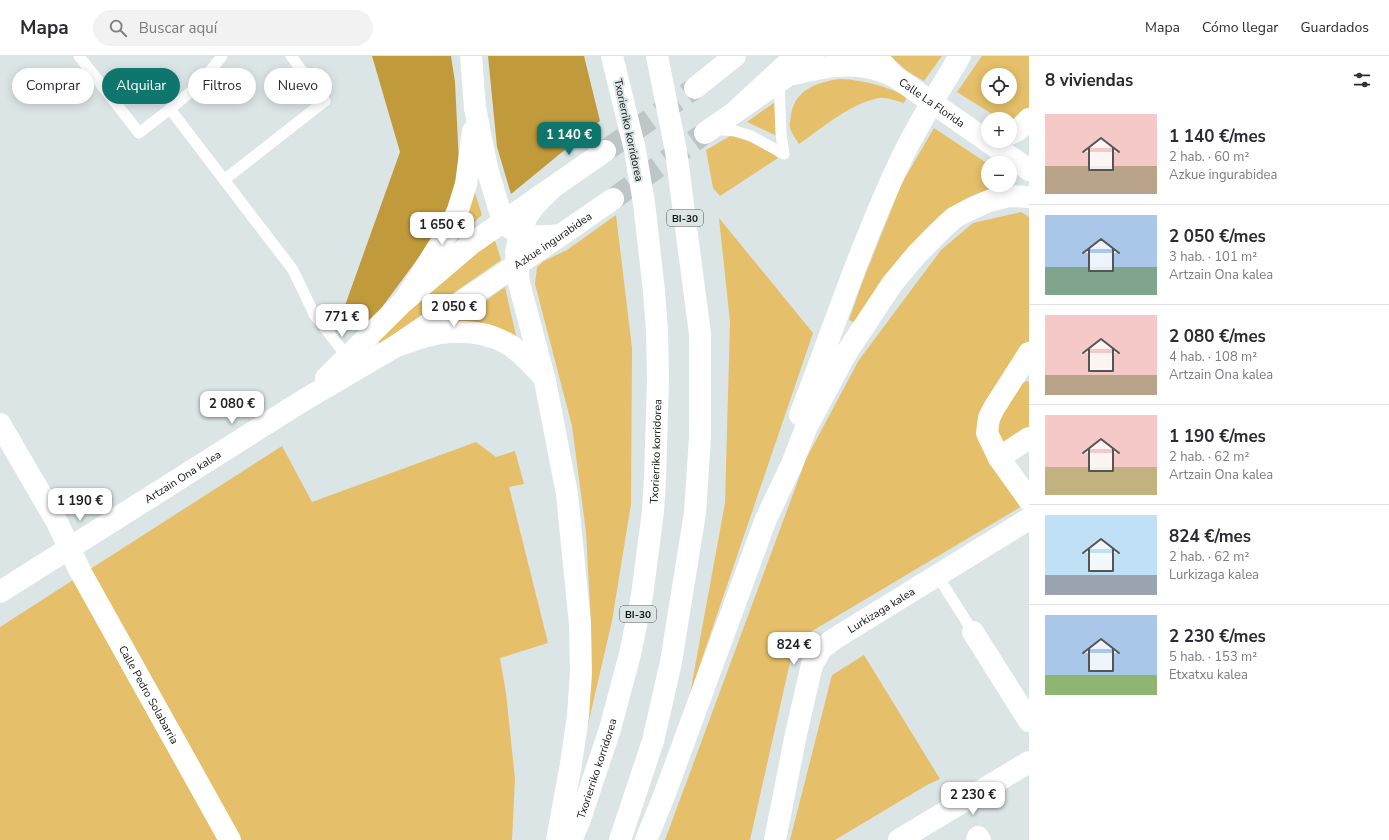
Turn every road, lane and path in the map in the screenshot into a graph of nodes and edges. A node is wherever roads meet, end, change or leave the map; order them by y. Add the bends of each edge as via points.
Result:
1 (80, 56) edge
2 (222, 56) edge
3 (291, 56) edge
4 (471, 56) edge
5 (612, 56) edge
6 (657, 56) edge
7 (735, 56) edge
8 (813, 56) edge
9 (878, 56) edge
10 (960, 56) edge
11 (787, 71) edge
12 (894, 76) junction
13 (695, 88) tunnel mouth
14 (475, 108) junction
15 (170, 109) junction
16 (1029, 118) edge
17 (1017, 130) edge
18 (708, 131) joint
19 (981, 136) edge
20 (998, 148) edge
21 (605, 151) tunnel mouth
22 (1029, 170) edge
23 (224, 180) junction
24 (1029, 197) edge
25 (613, 198) tunnel mouth
26 (512, 228) junction
27 (561, 235) junction
28 (517, 265) junction
29 (492, 282) joint
30 (404, 301) junction
31 (396, 346) junction
32 (1029, 353) edge
33 (352, 363) junction
34 (1023, 374) edge
35 (543, 376) junction
36 (0, 424) edge
37 (1029, 438) edge
38 (999, 458) junction
39 (1029, 500) edge
40 (766, 519) junction
41 (1029, 519) edge
42 (69, 549) junction
43 (937, 575) junction
44 (0, 592) edge
45 (973, 632) joint
46 (1029, 721) edge
47 (1029, 762) edge
48 (230, 840) edge
49 (557, 840) edge
50 (571, 840) edge
51 (620, 840) edge
52 (646, 840) edge
53 (775, 840) edge
54 (899, 840) edge

1 - 15 lane via 139,133
2 - 15 lane via 199,85
3 - 23 lane via 325,101
4 - 14 main road
5 - 50 main road, Txorierriko korridorea / BI-30 via 635,150 654,291 658,379 653,510 642,596 618,702
6 - 51 main road, BI-30 via 676,151 700,334 700,437 695,513 672,662 653,741
7 - 13 main road
8 - 11 main road
9 - 12 main road
10 - 40 main road via 896,169 859,258 780,466
11 - 12 main road via 849,65 871,68
11 - 18 main road via 789,62 737,110
11 - 18 lane via 779,102 784,154 735,130
12 - 19 main road, Calle La Florida
14 - 26 main road via 487,168
14 - 30 main road via 468,171 458,210 447,234
15 - 23 lane
16 - 17 main road
20 - 22 main road, Calle La Florida
21 - 26 main road via 552,189
23 - 33 lane via 292,270 314,314
24 - 40 main road via 1009,196 989,201 955,217 917,254 892,284 834,375 806,428
25 - 27 main road, Azkue ingurabidea
26 - 27 main road via 546,237
26 - 28 main road
26 - 30 main road via 471,244
27 - 28 main road, Azkue ingurabidea
28 - 29 main road, Azkue ingurabidea
28 - 35 main road via 519,283
29 - 31 main road, Artzain Ona kalea
30 - 33 main road, Artzain Ona kalea
31 - 33 main road, Artzain Ona kalea
31 - 35 main road via 438,333 462,331 486,335 508,344 526,357
32 - 34 main road
33 - 42 main road, Artzain Ona kalea via 304,400
34 - 38 main road via 994,408 989,418 987,433
35 - 49 main road via 567,494 580,624 581,673 578,716
36 - 42 main road, Calle Pedro Solabarria via 57,522
37 - 38 main road
38 - 39 main road
40 - 52 main road
41 - 43 main road, Lurkizaga kalea
42 - 44 main road, Artzain Ona kalea
42 - 48 main road, Calle Pedro Solabarria
43 - 45 lane
43 - 53 main road, Lurkizaga kalea via 821,649 812,666
45 - 46 main road
47 - 54 main road

